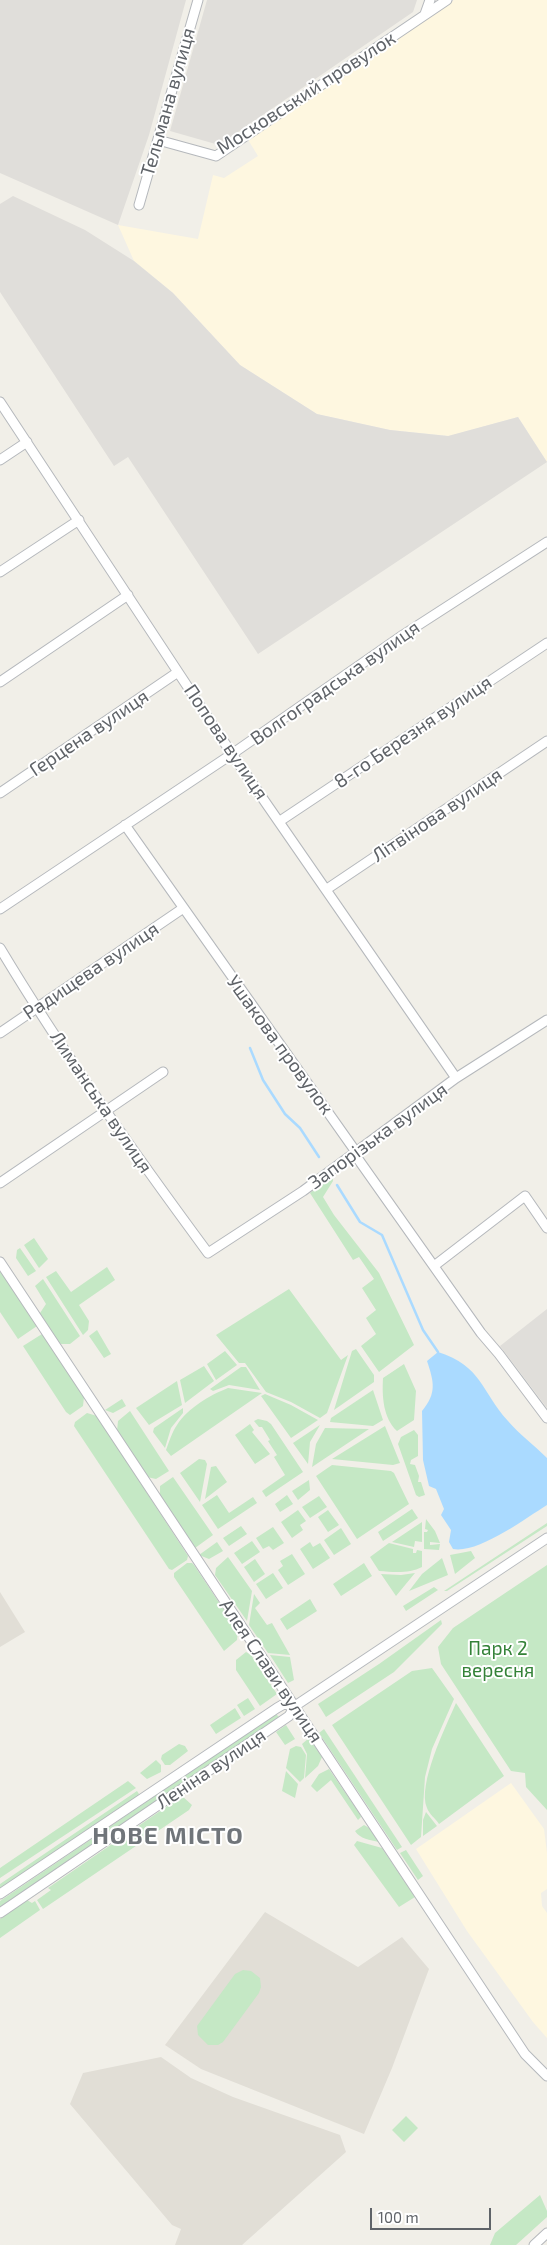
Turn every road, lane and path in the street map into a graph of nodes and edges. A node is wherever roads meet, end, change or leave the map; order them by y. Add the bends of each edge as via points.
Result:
1 (198, 0) edge
2 (430, 0) edge
3 (446, 0) edge
4 (425, 14) junction
5 (158, 140) junction
6 (139, 205) dead end
7 (0, 402) edge
8 (27, 442) junction
9 (0, 460) edge
10 (79, 520) junction
11 (547, 542) edge
12 (0, 572) edge
13 (128, 595) junction
14 (547, 643) edge
15 (178, 672) junction
16 (0, 682) edge
17 (547, 742) edge
18 (232, 754) junction
19 (0, 793) edge
20 (280, 821) junction
21 (124, 825) junction
22 (327, 889) junction
23 (182, 909) junction
24 (0, 910) edge
25 (0, 948) edge
26 (36, 1008) junction
27 (547, 1020) edge
28 (0, 1032) edge
29 (163, 1072) dead end
30 (456, 1078) junction
31 (106, 1111) junction
32 (356, 1152) junction
33 (0, 1183) edge
34 (547, 1228) edge
35 (208, 1253) joint
36 (0, 1262) edge
37 (434, 1266) junction
38 (547, 1418) edge
39 (547, 1538) edge
40 (295, 1706) junction
41 (0, 1894) edge
42 (0, 1913) edge
43 (547, 2076) edge
44 (547, 2233) edge
45 (534, 2245) edge

1 - 5 street, Тельмана вулиця
2 - 4 street
3 - 4 street, Московський провулок
4 - 5 street, Московський провулок via 216,156
5 - 6 street, Тельмана вулиця
7 - 8 street, Попова вулиця
8 - 9 street
8 - 10 street, Попова вулиця
10 - 12 street
10 - 13 street, Попова вулиця
11 - 18 street, Волгоградська вулиця via 403,635
13 - 15 street, Попова вулиця
13 - 16 street
14 - 20 street, 8-го Березня вулиця
15 - 18 street, Попова вулиця
15 - 19 street, Герцена вулиця
17 - 22 street, Літвінова вулиця
18 - 20 street, Попова вулиця
18 - 21 street, Волгоградська вулиця
20 - 22 street, Попова вулиця
21 - 23 street, Ушакова провулок
21 - 24 street, Волгоградська вулиця
22 - 30 street, Попова вулиця
23 - 26 street, Радищева вулиця
23 - 32 street, Ушакова провулок
25 - 26 street, Лиманська вулиця
26 - 28 street, Радищева вулиця
26 - 31 street, Лиманська вулиця
27 - 30 street, Запорізька вулиця
29 - 31 street
30 - 32 street, Запорізька вулиця
31 - 33 street
31 - 35 street, Лиманська вулиця
32 - 35 street, Запорізька вулиця
32 - 37 street, Ушакова провулок
34 - 37 street via 525,1196
36 - 40 street, Алея Слави вулиця
37 - 38 street, Ушакова провулок
39 - 40 street, Леніна вулиця
40 - 41 street, Леніна вулиця via 284,1704 277,1708
40 - 42 street, Леніна вулиця via 289,1716
40 - 43 street, Алея Слави вулиця via 525,2054
44 - 45 street

